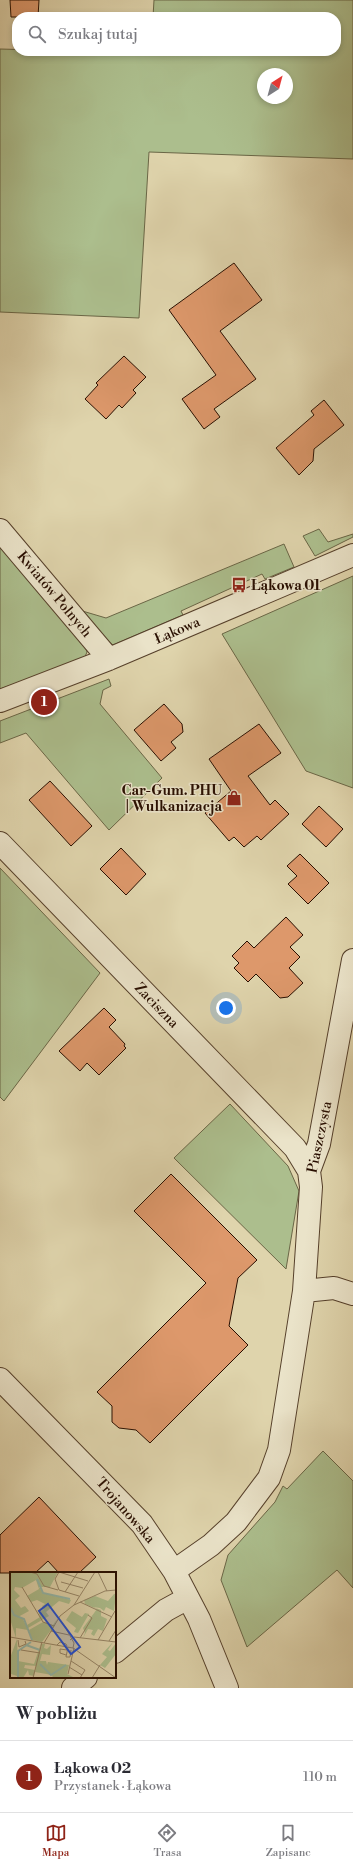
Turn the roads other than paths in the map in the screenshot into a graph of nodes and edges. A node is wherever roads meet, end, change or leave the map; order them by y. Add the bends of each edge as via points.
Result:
1 (0, 530) edge
2 (353, 555) edge
3 (109, 659) junction
4 (0, 701) edge
5 (0, 843) edge
6 (353, 960) edge
7 (309, 1171) junction
8 (304, 1291) junction
9 (353, 1294) edge
10 (0, 1379) edge
11 (174, 1571) junction
12 (188, 1598) junction
13 (116, 1651) edge
14 (85, 1678) edge
15 (73, 1688) edge
16 (227, 1688) edge

1 - 3 street, Kwiatów Polnych
2 - 3 street, Łąkowa
3 - 4 street, Łąkowa
5 - 7 street, Zaciszna via 295,1148
6 - 7 street, Piaszczysta via 319,1144
7 - 8 street, Piaszczysta via 311,1188
8 - 9 street via 334,1288
8 - 11 street, Piaszczysta via 279,1450 269,1478 245,1512 219,1539
10 - 11 street, Trojanowska via 142,1524
11 - 12 street, Trojanowska
12 - 13 street via 160,1614
12 - 16 street, Trojanowska via 200,1619
14 - 15 street

